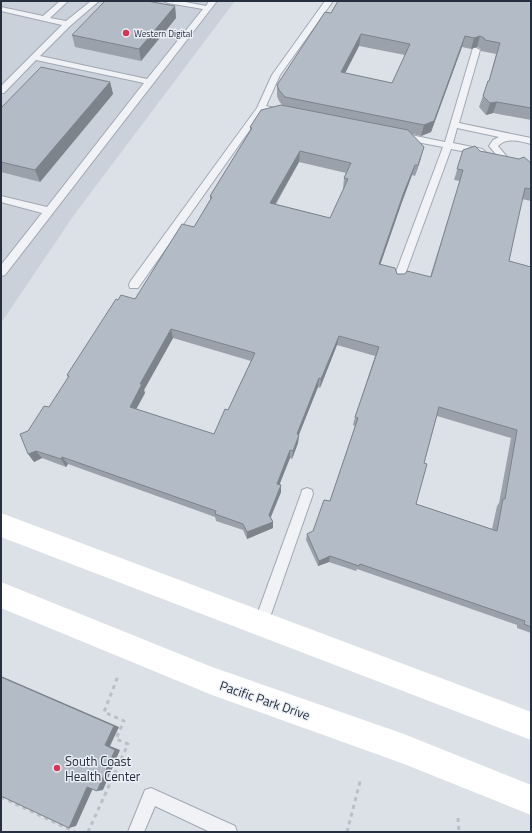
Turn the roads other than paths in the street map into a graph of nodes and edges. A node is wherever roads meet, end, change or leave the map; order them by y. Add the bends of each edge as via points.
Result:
1 (64, 1) edge
2 (95, 1) edge
3 (168, 1) edge
4 (329, 1) edge
5 (210, 5) edge
6 (1, 9) edge
7 (45, 18) junction
8 (67, 24) junction
9 (476, 50) edge
10 (34, 57) junction
11 (149, 82) junction
12 (1, 91) edge
13 (261, 108) junction
14 (292, 114) edge
15 (454, 125) junction
16 (394, 134) edge
17 (519, 138) junction
18 (531, 141) edge
19 (448, 145) junction
20 (1, 199) edge
21 (49, 211) junction
22 (1, 272) edge
23 (398, 280) edge
24 (134, 285) dead end
25 (307, 494) dead end
26 (1, 525) edge
27 (1, 595) edge
28 (261, 623) junction
29 (531, 726) edge
30 (531, 800) edge
31 (225, 831) edge
32 (136, 832) edge

1 - 7 lane
2 - 8 lane
3 - 5 lane
4 - 13 lane via 276,75
5 - 11 lane
6 - 7 lane
7 - 8 lane
8 - 10 lane
9 - 15 lane
10 - 11 lane
10 - 12 lane
11 - 21 lane
13 - 14 lane
13 - 24 lane
15 - 17 lane
15 - 19 lane
16 - 19 lane
17 - 18 lane
17 - 19 lane via 502,138 495,142 493,146 496,150 507,157
19 - 23 lane
20 - 21 lane
21 - 22 lane
25 - 28 lane
26 - 28 main road
27 - 30 main road, Pacific Park Drive via 212,681 404,749
28 - 29 main road
31 - 32 lane via 151,796

